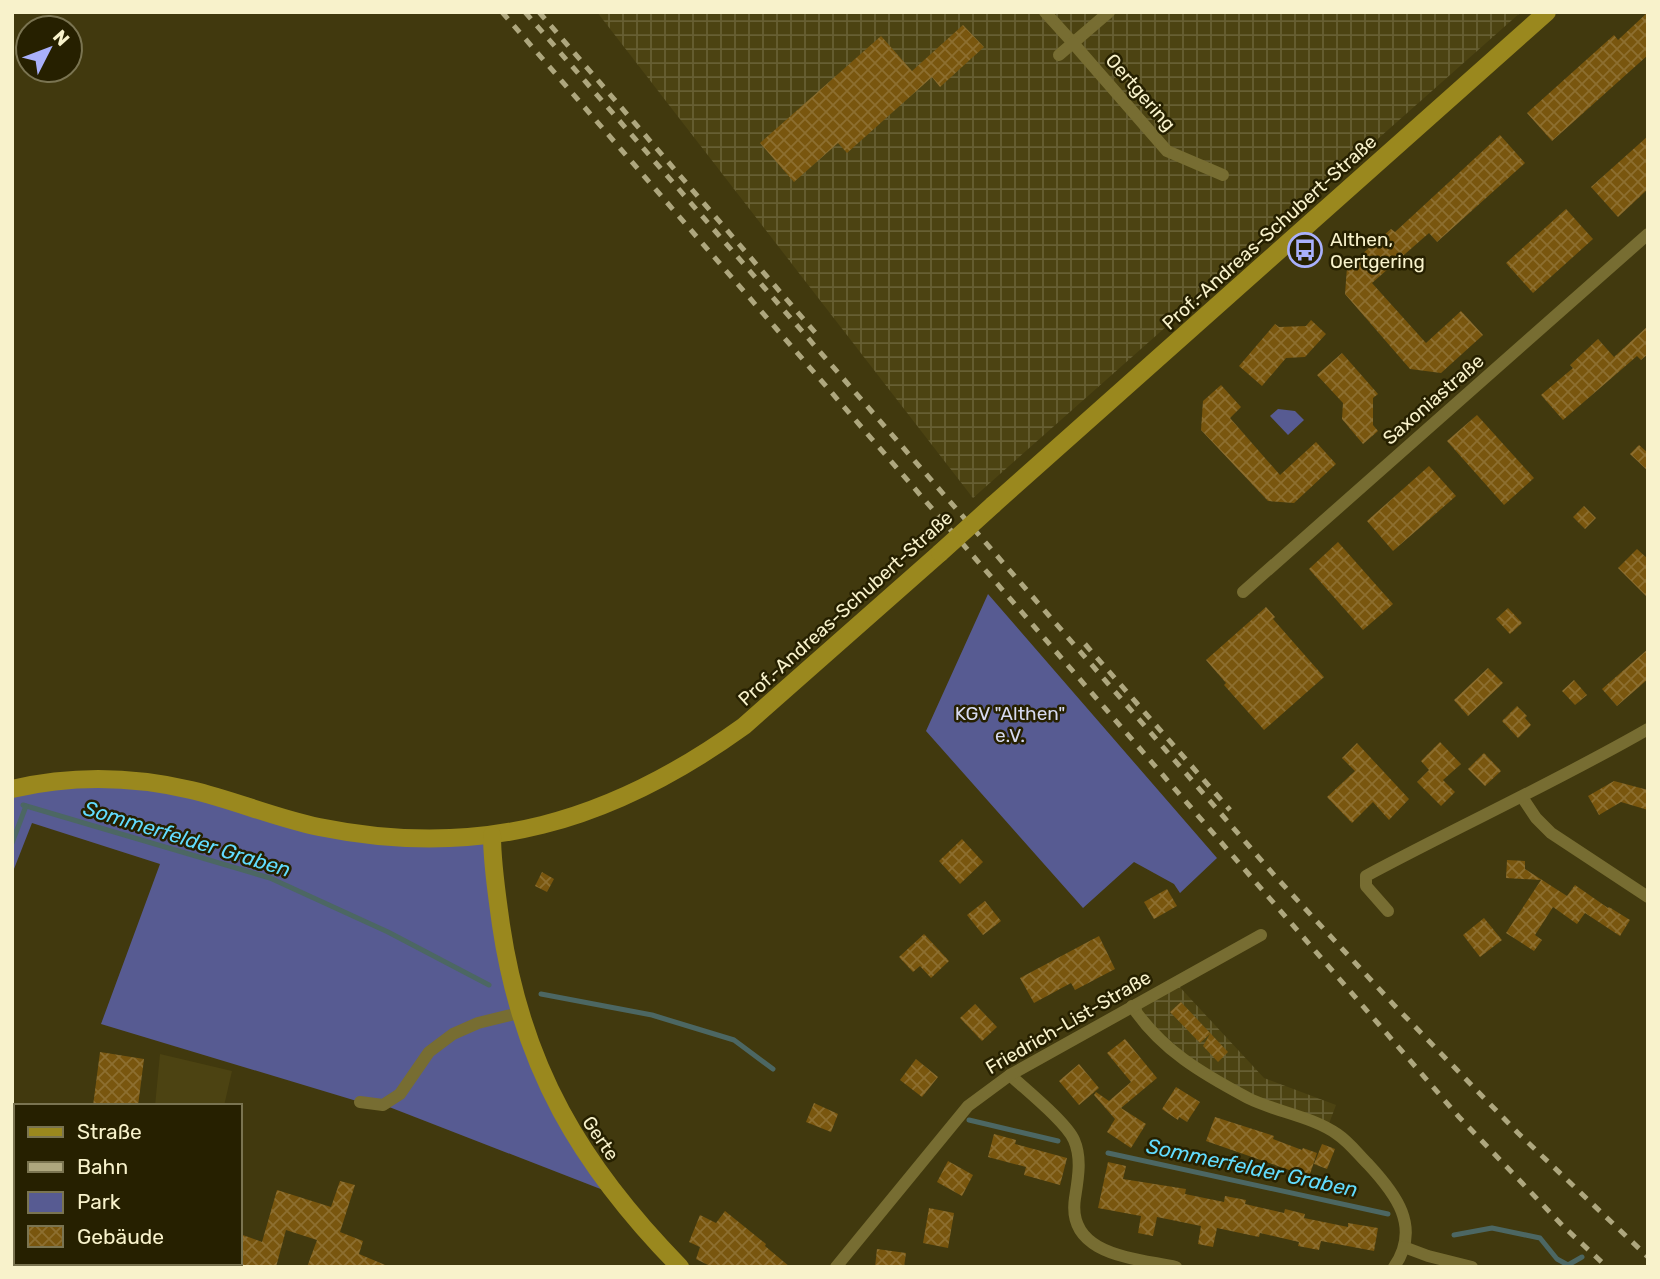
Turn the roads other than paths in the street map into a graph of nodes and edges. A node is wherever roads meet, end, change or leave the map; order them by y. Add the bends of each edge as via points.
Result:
1 (1045, 12) edge
2 (1109, 12) edge
3 (1546, 12) edge
4 (1073, 43) junction
5 (1059, 55) dead end
6 (1223, 175) dead end
7 (1648, 234) edge
8 (1243, 592) dead end
9 (1648, 729) edge
10 (12, 789) edge
11 (1522, 797) junction
12 (492, 835) junction
13 (1648, 897) edge
14 (1388, 911) dead end
15 (1261, 935) dead end
16 (1132, 1006) junction
17 (519, 1013) junction
18 (1010, 1075) junction
19 (360, 1102) dead end
20 (1404, 1247) junction
21 (680, 1267) edge
22 (836, 1267) edge
23 (1176, 1267) edge
24 (1394, 1267) edge
25 (1472, 1267) edge

1 - 4 street, Oertgering
2 - 4 street
3 - 12 main road, Prof.-Andreas-Schubert-Straße, bridge via 744,726 621,799 558,822
4 - 5 street
4 - 6 street, Oertgering via 1167,151
7 - 8 street, Saxoniastraße
9 - 11 street
10 - 12 main road, Prof.-Andreas-Schubert-Straße via 93,778 146,781 317,826 374,835 432,839
11 - 13 street via 1551,833
11 - 14 street via 1366,876 1366,886
12 - 17 main road, Gerte via 504,946
15 - 16 street, Friedrich-List-Straße
16 - 18 street, Friedrich-List-Straße
16 - 20 street via 1154,1036 1173,1052 1251,1099 1327,1129 1353,1148 1394,1193 1404,1218
17 - 19 street via 453,1034 429,1052 400,1094 383,1105
17 - 21 main road, Gerte via 541,1073 596,1170
18 - 22 street, Friedrich-List-Straße via 968,1106
18 - 23 street via 1073,1137 1078,1152 1075,1215 1084,1236 1105,1251
20 - 24 street
20 - 25 street

